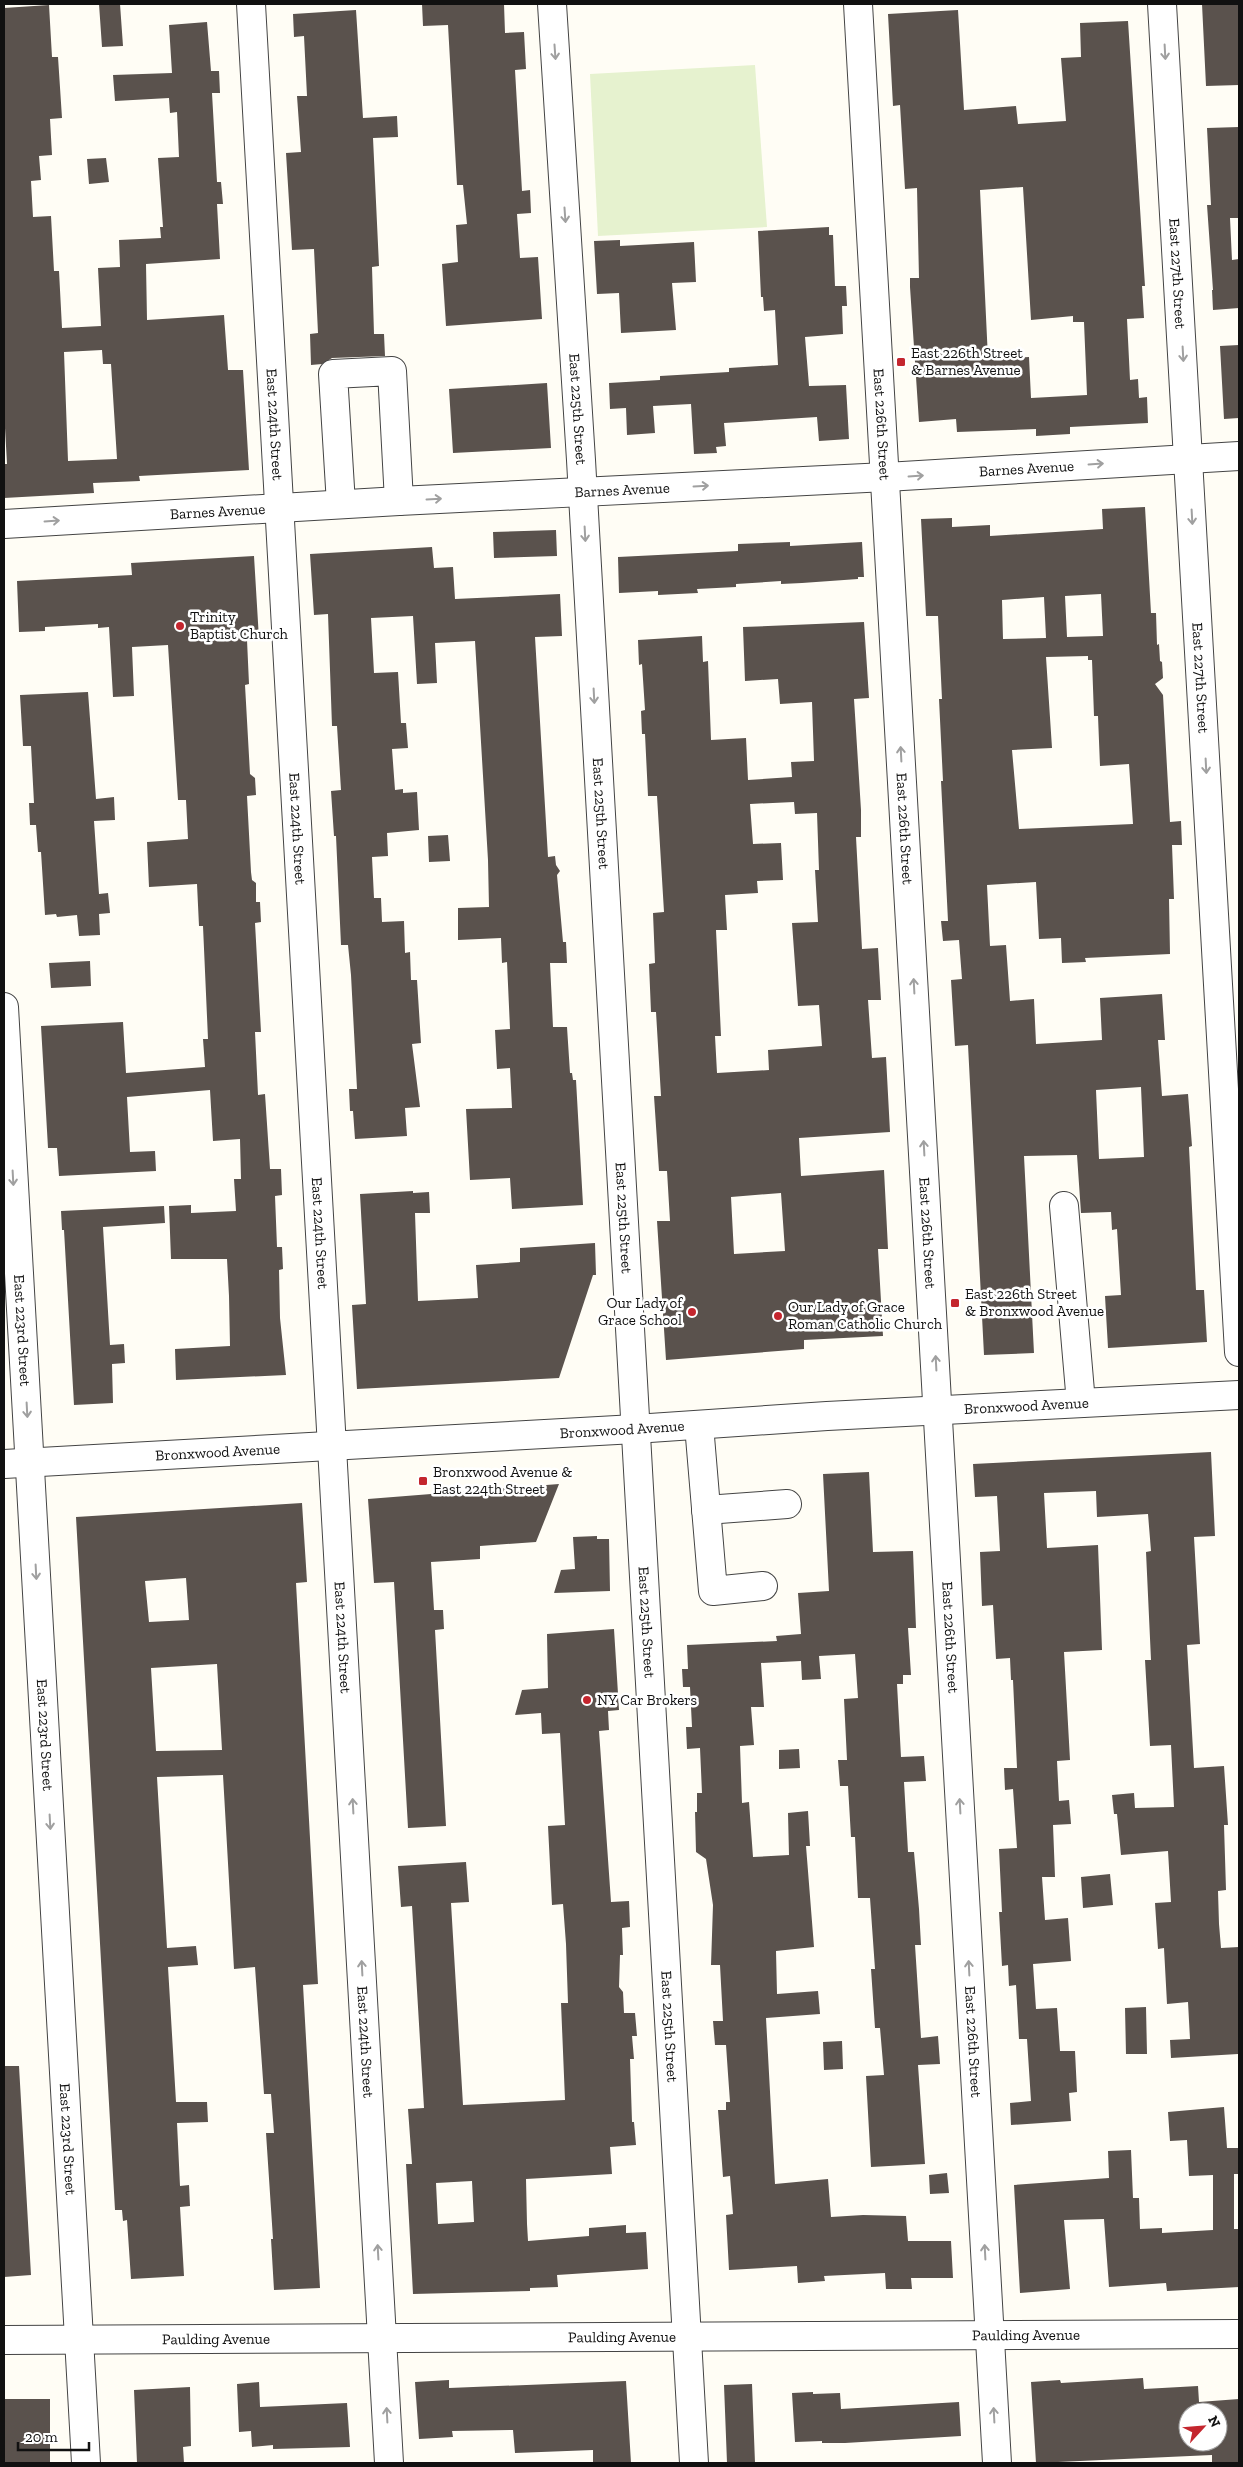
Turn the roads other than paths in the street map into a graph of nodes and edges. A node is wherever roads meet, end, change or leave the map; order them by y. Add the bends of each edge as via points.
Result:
1 (251, 4) edge
2 (552, 4) edge
3 (858, 4) edge
4 (1162, 4) edge
5 (1239, 456) edge
6 (1189, 458) junction
7 (886, 478) junction
8 (582, 492) junction
9 (399, 501) junction
10 (341, 504) junction
11 (281, 507) junction
12 (4, 524) edge
13 (4, 1007) edge
14 (1064, 1206) dead end
15 (1236, 1229) edge
16 (1239, 1352) edge
17 (1239, 1395) edge
18 (1082, 1404) junction
19 (938, 1411) junction
20 (699, 1425) junction
21 (636, 1429) junction
22 (333, 1447) junction
23 (17, 1464) edge
24 (787, 1504) dead end
25 (706, 1510) junction
26 (763, 1586) dead end
27 (1239, 2334) edge
28 (990, 2335) junction
29 (687, 2337) junction
30 (382, 2338) junction
31 (4, 2340) edge
32 (80, 2340) junction
33 (86, 2463) edge
34 (389, 2463) edge
35 (694, 2463) edge
36 (997, 2463) edge

1 - 11 street, East 224th Street
2 -> 8 street, East 225th Street
3 - 7 street, East 226th Street
4 -> 6 street, East 227th Street
5 - 6 street, Barnes Avenue
7 -> 6 street, Barnes Avenue
6 -> 15 street, East 227th Street
8 -> 7 street, Barnes Avenue
19 -> 7 street, East 226th Street
9 -> 8 street, Barnes Avenue
8 -> 21 street, East 225th Street
9 - 10 street, Barnes Avenue
9 - 10 street via 392,371 333,374
10 - 11 street, Barnes Avenue
12 -> 11 street, Barnes Avenue
11 - 22 street, East 224th Street
13 -> 23 street, East 223rd Street
14 - 18 street
15 - 16 street, East 227th Street
17 - 18 street, Bronxwood Avenue
18 - 19 street, Bronxwood Avenue
19 - 20 street, Bronxwood Avenue
28 -> 19 street, East 226th Street
20 - 21 street, Bronxwood Avenue
20 - 25 street
21 - 22 street, Bronxwood Avenue
21 - 29 street, East 225th Street
22 - 23 street, Bronxwood Avenue
30 -> 22 street, East 224th Street
23 -> 32 street, East 223rd Street
24 - 25 street
25 - 26 street via 713,1591
27 - 28 street, Paulding Avenue
28 - 29 street, Paulding Avenue
36 -> 28 street, East 226th Street
29 - 30 street, Paulding Avenue
29 - 35 street, East 225th Street
30 - 32 street, Paulding Avenue
34 -> 30 street, East 224th Street
31 - 32 street, Paulding Avenue
32 - 33 street, East 223rd Street

